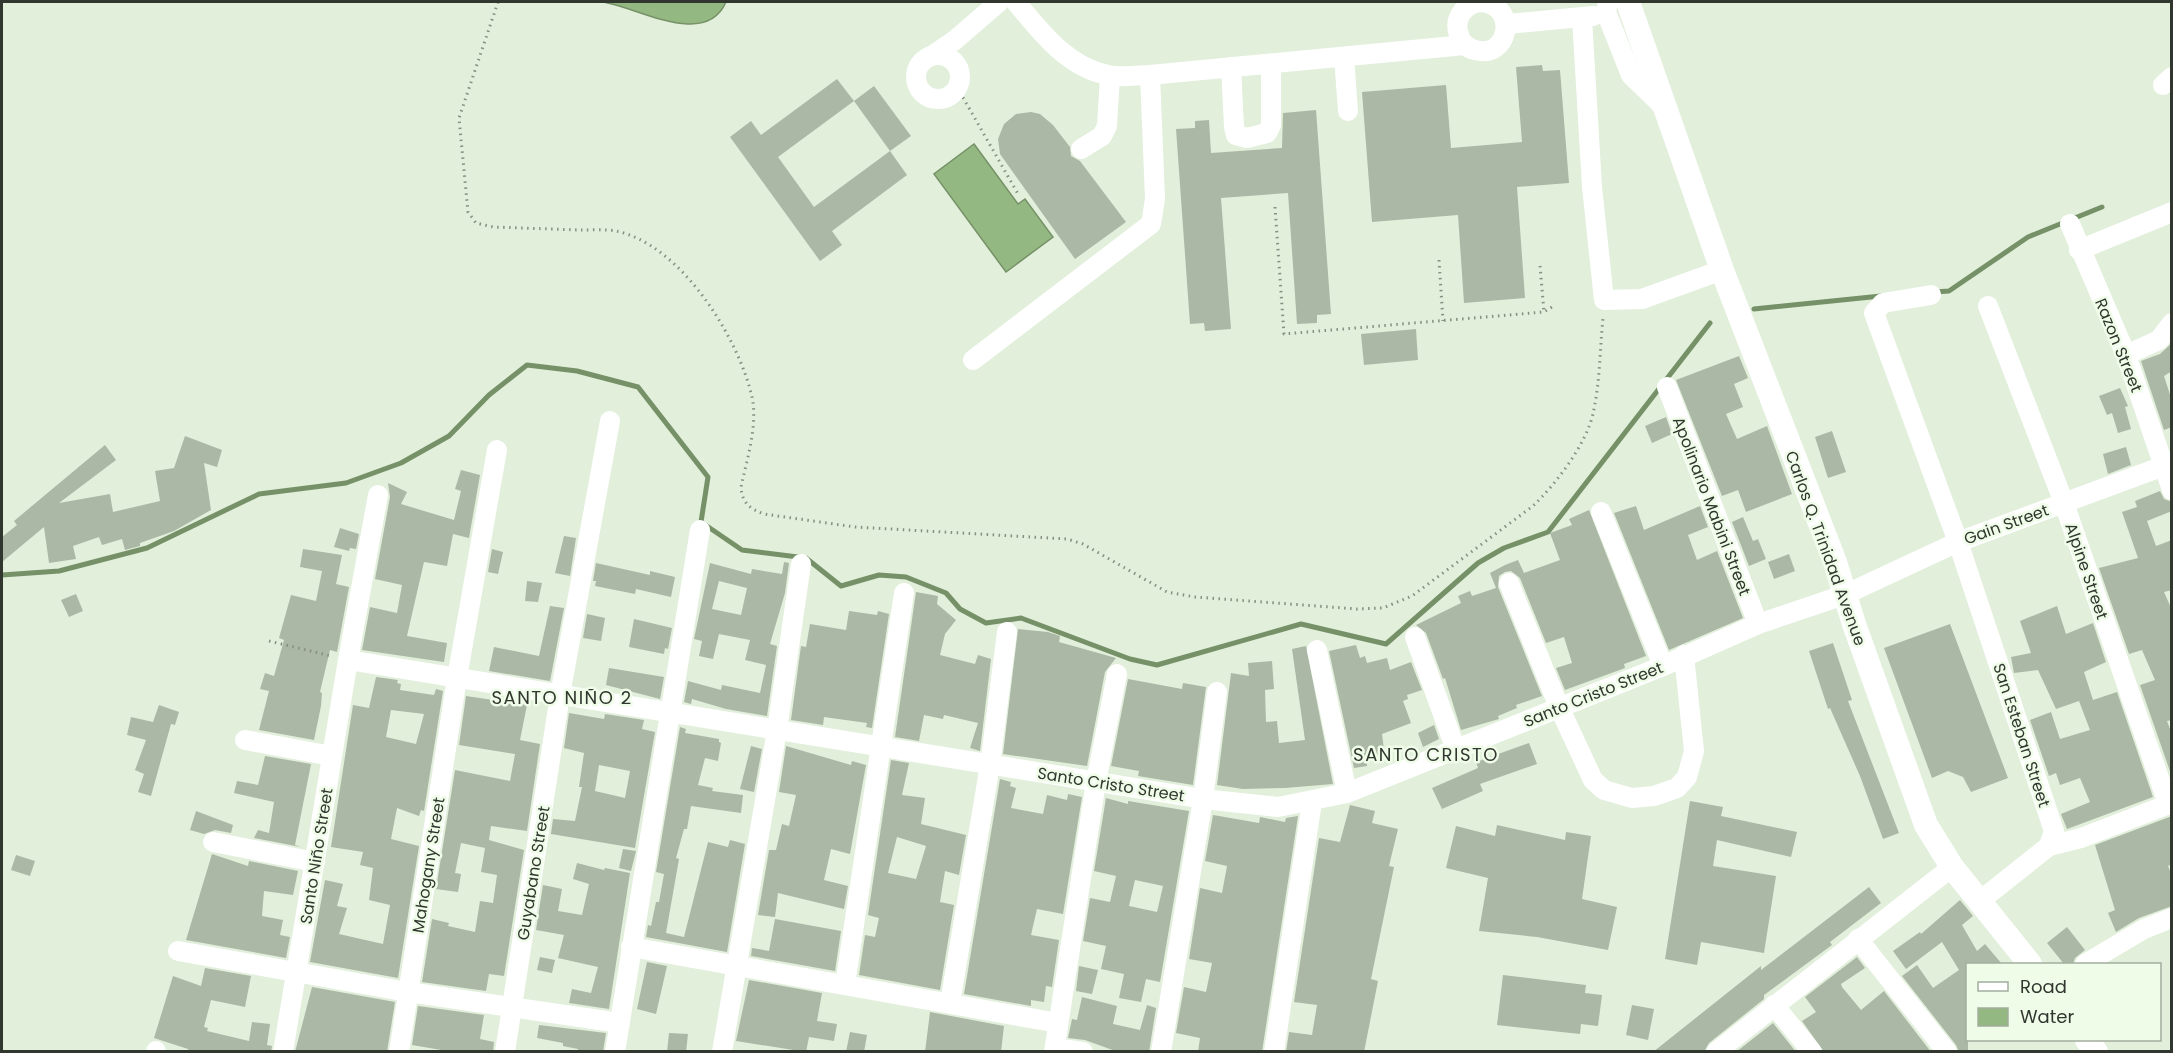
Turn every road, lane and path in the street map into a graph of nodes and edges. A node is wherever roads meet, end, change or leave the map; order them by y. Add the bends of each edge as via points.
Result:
1 (498, 2) edge
2 (999, 2) edge
3 (1016, 2) edge
4 (1481, 2) edge
5 (1618, 5) edge
6 (1582, 18) junction
7 (1506, 24) junction
8 (955, 40) junction
9 (1465, 45) junction
10 (933, 55) junction
11 (1344, 57) junction
12 (953, 61) junction
13 (1271, 64) junction
14 (1231, 67) junction
15 (1150, 75) junction
16 (1110, 76) junction
17 (957, 87) junction
18 (1347, 111) dead end
19 (1081, 149) dead end
20 (1018, 194) dead end
21 (1275, 207) dead end
22 (2172, 212) edge
23 (2070, 225) dead end
24 (2079, 250) junction
25 (1439, 260) dead end
26 (1540, 266) dead end
27 (1722, 270) junction
28 (1931, 295) dead end
29 (1604, 300) junction
30 (1988, 306) dead end
31 (1552, 307) dead end
32 (1544, 312) junction
33 (1443, 321) junction
34 (2172, 324) edge
35 (2126, 355) junction
36 (973, 360) dead end
37 (1667, 387) dead end
38 (610, 421) dead end
39 (497, 450) dead end
40 (2168, 465) edge
41 (2172, 490) edge
42 (378, 495) dead end
43 (2064, 503) junction
44 (1601, 512) dead end
45 (700, 530) dead end
46 (1958, 542) junction
47 (801, 564) dead end
48 (1509, 583) dead end
49 (904, 593) dead end
50 (1844, 596) junction
51 (1758, 624) junction
52 (1007, 632) dead end
53 (1415, 637) dead end
54 (268, 641) dead end
55 (1317, 650) dead end
56 (1684, 655) junction
57 (348, 660) junction
58 (1663, 666) junction
59 (1117, 674) dead end
60 (457, 678) junction
61 (1217, 692) dead end
62 (560, 695) junction
63 (1559, 707) junction
64 (669, 712) junction
65 (777, 730) junction
66 (245, 740) dead end
67 (881, 747) junction
68 (1456, 750) junction
69 (332, 756) junction
70 (990, 765) junction
71 (1096, 782) junction
72 (1347, 793) junction
73 (1203, 799) junction
74 (1312, 802) junction
75 (2170, 803) edge
76 (213, 842) dead end
77 (2049, 846) junction
78 (315, 862) junction
79 (1952, 867) junction
80 (1981, 900) junction
81 (2172, 918) edge
82 (1858, 939) junction
83 (631, 947) junction
84 (178, 951) dead end
85 (2029, 963) edge
86 (2086, 963) edge
87 (736, 965) junction
88 (296, 973) junction
89 (846, 985) junction
90 (408, 992) junction
91 (950, 1003) junction
92 (1774, 1005) junction
93 (512, 1008) junction
94 (620, 1023) junction
95 (1058, 1023) junction
96 (1054, 1050) edge
97 (283, 1052) edge
98 (399, 1052) edge
99 (505, 1052) edge
100 (615, 1052) edge
101 (722, 1052) edge
102 (1083, 1052) edge
103 (1161, 1052) edge
104 (1274, 1052) edge
105 (1716, 1052) edge
106 (1812, 1052) edge
107 (1947, 1052) edge

1 - 29 path via 459,118 468,212 476,223 493,227 616,231 649,243 680,268 714,313 736,353 752,398 753,426 741,487 753,510 764,514 855,527 1067,539 1083,544 1167,592 1383,608 1412,596 1550,490 1590,425
2 - 8 street
3 - 16 street via 1068,56 1082,66
4 - 7 street via 1501,10
4 - 9 street via 1467,6 1458,18 1458,33
5 - 6 street
5 - 27 main road, Carlos Q. Trinidad Avenue via 1665,108
6 - 7 street
6 - 29 street via 1592,187
7 - 9 street via 1504,38 1493,49 1479,51
8 - 10 street
8 - 12 street
9 - 11 street
10 - 12 street
10 - 17 street via 917,69 920,90 939,99
11 - 13 street
11 - 18 street
12 - 17 street via 959,73
13 - 14 street
13 - 14 street via 1272,125 1267,133 1247,138 1236,135 1234,127
14 - 15 street
15 - 16 street
15 - 36 street via 1155,199 1151,224
16 - 19 street via 1107,126 1102,136
17 - 20 path
21 - 33 path via 1284,334
22 - 24 street
23 - 24 street, Razon Street
24 - 35 street, Razon Street
25 - 33 path
26 - 32 path
27 - 29 street via 1642,299
27 - 50 main road, Carlos Q. Trinidad Avenue via 1835,562
28 - 46 street, San Esteban Street via 1883,303 1874,313
30 - 43 street, Alpine Street
31 - 32 path
32 - 33 path
34 - 35 street via 2159,340
35 - 40 street, Razon Street
37 - 51 street, Apolinario Mabini Street
38 - 62 street, Guyabano Street
39 - 60 street, Mahogany Street
40 - 41 street, Razon Street
40 - 43 street, Gain Street
42 - 57 street, Santo Niño Street
43 - 46 street, Gain Street
43 - 75 street, Alpine Street
44 - 58 street
45 - 64 street
46 - 50 street, Gain Street
46 - 77 street, San Esteban Street via 2054,831
47 - 65 street
48 - 63 street
49 - 67 street
50 - 51 street, Santo Cristo Street
50 - 79 main road, Carlos Q. Trinidad Avenue via 1926,825
51 - 56 street, Santo Cristo Street
52 - 70 street
53 - 68 street
54 - 57 path
55 - 72 street
56 - 58 street, Santo Cristo Street
56 - 63 street via 1694,751 1687,777 1677,789 1632,798 1604,790 1593,780
57 - 60 street, Santo Cristo Street
57 - 69 street, Santo Niño Street
58 - 63 street, Santo Cristo Street
59 - 71 street
60 - 62 street, Santo Cristo Street
60 - 90 street, Mahogany Street
61 - 73 street
62 - 64 street, Santo Cristo Street
62 - 93 street, Guyabano Street
63 - 68 street, Santo Cristo Street
64 - 65 street, Santo Cristo Street
64 - 83 street
65 - 67 street, Santo Cristo Street
65 - 87 street
66 - 69 street
67 - 70 street, Santo Cristo Street
67 - 89 street
68 - 72 street, Santo Cristo Street
69 - 78 street, Santo Niño Street
70 - 71 street, Santo Cristo Street
70 - 91 street
71 - 73 street, Santo Cristo Street
71 - 95 street
72 - 74 street, Santo Cristo Street
73 - 74 street, Santo Cristo Street via 1278,807
73 - 103 street
74 - 104 street
75 - 77 street
76 - 78 street
77 - 80 street
78 - 88 street, Santo Niño Street
79 - 80 main road, Carlos Q. Trinidad Avenue
79 - 82 street
80 - 85 main road, Carlos Q. Trinidad Avenue
81 - 86 street via 2110,947
82 - 92 street
82 - 107 street
83 - 87 street
83 - 94 street
84 - 88 street
87 - 89 street
87 - 101 street
88 - 90 street
88 - 97 street, Santo Niño Street
89 - 91 street
90 - 93 street
90 - 98 street, Mahogany Street
91 - 95 street
92 - 105 street
92 - 106 street
93 - 94 street
93 - 99 street, Guyabano Street
94 - 100 street
95 - 96 street
96 - 102 street

